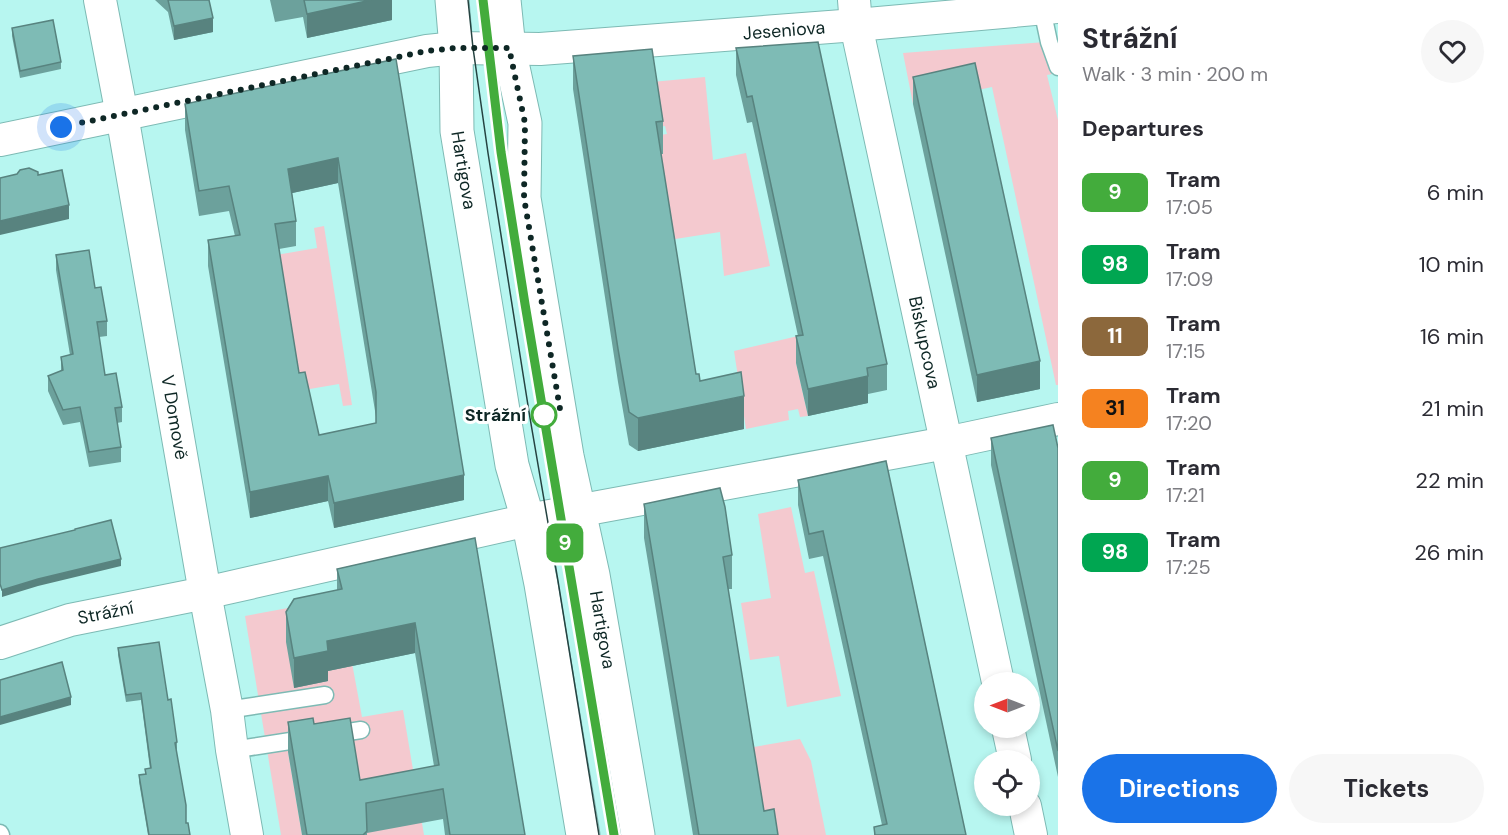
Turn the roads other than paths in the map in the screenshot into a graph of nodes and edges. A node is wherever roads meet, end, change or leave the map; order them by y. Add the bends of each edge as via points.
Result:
1 (100, 0) edge
2 (452, 0) edge
3 (504, 0) edge
4 (1050, 8) edge
5 (855, 12) edge
6 (456, 48) junction
7 (509, 48) junction
8 (1058, 68) edge
9 (123, 115) junction
10 (0, 140) edge
11 (1058, 419) edge
12 (946, 443) junction
13 (579, 510) junction
14 (528, 520) junction
15 (205, 593) junction
16 (0, 643) edge
17 (996, 672) edge
18 (325, 695) dead end
19 (227, 710) junction
20 (361, 730) dead end
21 (232, 750) junction
22 (1027, 816) edge
23 (247, 835) edge
24 (584, 835) edge
25 (638, 835) edge
26 (1031, 835) edge

1 - 9 street, V Domově
2 - 6 main road, Hartigova
3 - 7 main road, Hartigova
4 - 5 street, Jeseniova
4 - 8 lane via 1049,42
5 - 7 street, Jeseniova via 551,48
5 - 12 street, Biskupcova
6 - 7 street, Jeseniova
6 - 9 street, Jeseniova
6 - 14 main road, Hartigova via 457,131 512,465
7 - 13 main road, Hartigova via 525,123 524,198
9 - 10 street, Jeseniova
9 - 15 street, V Domově
11 - 12 street, Strážní
12 - 13 street, Strážní
12 - 17 street, Biskupcova
13 - 14 street, Strážní
13 - 25 main road, Hartigova
14 - 15 street, Strážní
14 - 24 main road, Hartigova
15 - 16 street, Strážní via 70,620
15 - 19 street, V Domově
18 - 19 lane
19 - 21 street, V Domově
20 - 21 lane
21 - 23 street, V Domově
22 - 26 street

